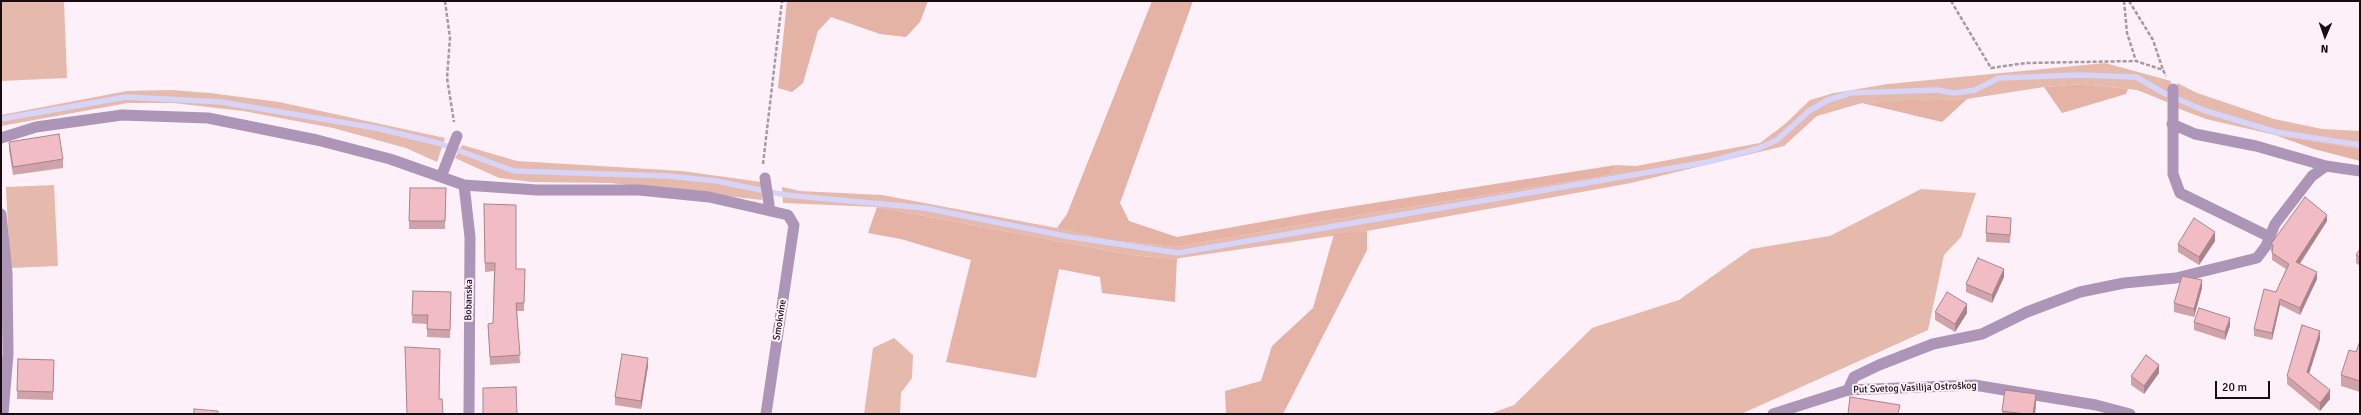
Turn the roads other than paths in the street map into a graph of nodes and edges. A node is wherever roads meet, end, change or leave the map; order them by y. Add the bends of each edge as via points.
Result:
1 (2173, 89) road end
2 (2172, 124) junction
3 (457, 136) road end
4 (1, 138) edge
5 (2326, 166) junction
6 (2360, 171) edge
7 (441, 177) junction
8 (765, 178) road end
9 (464, 185) junction
10 (770, 207) junction
11 (1, 214) edge
12 (2270, 237) junction
13 (1848, 390) junction
14 (3, 414) edge
15 (468, 414) edge
16 (766, 414) edge
17 (1774, 414) edge
18 (2130, 414) edge

1 - 2 street
2 - 5 street via 2195,134 2256,146
2 - 12 street via 2173,174 2180,192
3 - 7 street
4 - 7 street via 36,127 122,115 208,118 390,158
5 - 6 street
5 - 12 street via 2312,176 2275,224
7 - 9 street
8 - 10 street
9 - 10 street via 537,190 639,190 709,197
9 - 15 street, Bobanska via 470,237
10 - 16 street, Smokvine via 788,215 794,225
11 - 14 street via 7,273 8,354
12 - 13 street via 2257,258 2176,278 2124,283 2080,292 2027,312 1982,334 1933,344 1879,365 1854,376
13 - 17 street, Put Svetog Vasilija Ostroškog
13 - 18 street, Put Svetog Vasilija Ostroškog via 1974,385 2096,405

